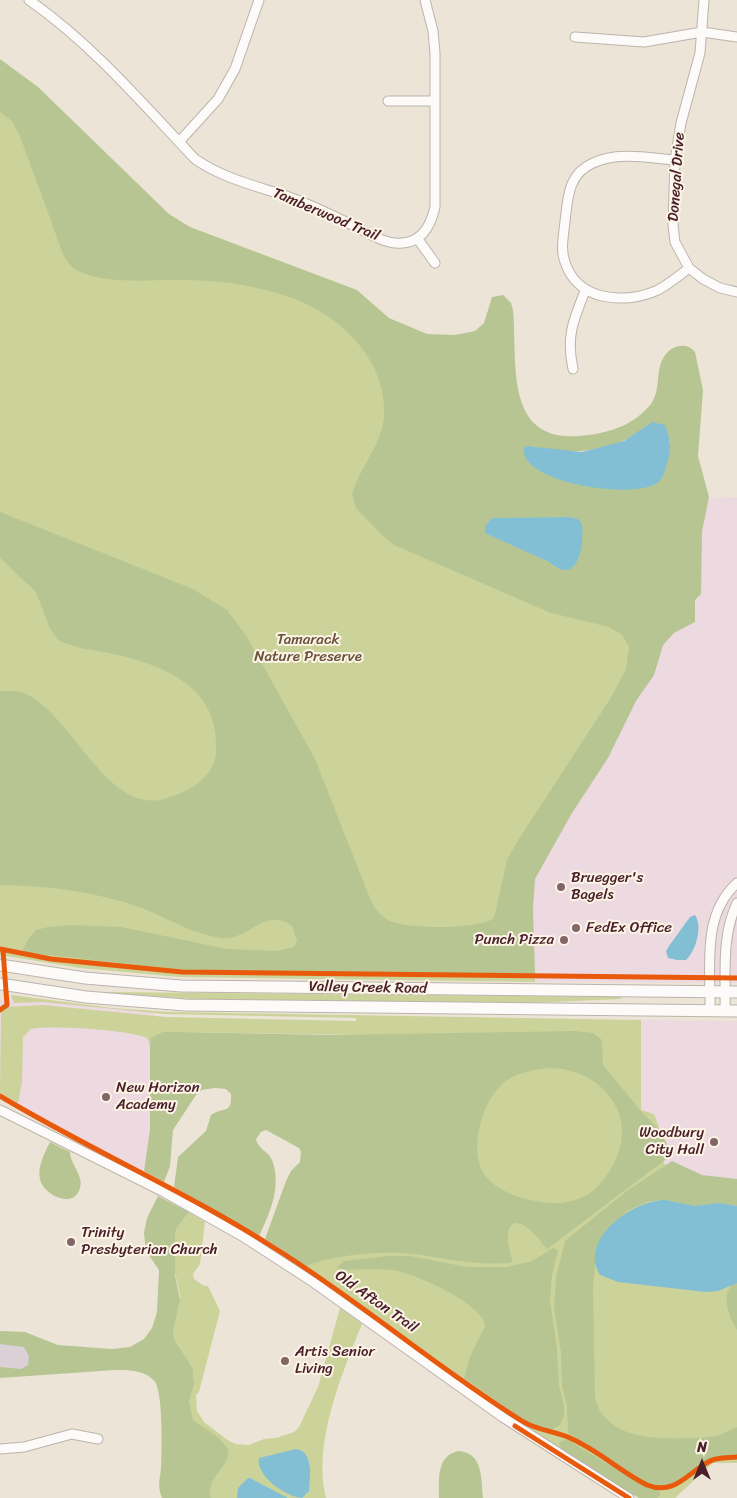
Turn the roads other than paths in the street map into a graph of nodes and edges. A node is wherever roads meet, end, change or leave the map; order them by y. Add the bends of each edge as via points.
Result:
1 (29, 0) edge
2 (259, 0) edge
3 (425, 0) edge
4 (704, 0) edge
5 (702, 32) junction
6 (575, 37) dead end
7 (737, 37) edge
8 (388, 101) dead end
9 (435, 101) junction
10 (179, 142) junction
11 (675, 160) junction
12 (417, 238) junction
13 (435, 263) dead end
14 (689, 268) junction
15 (585, 291) junction
16 (737, 292) edge
17 (573, 369) dead end
18 (737, 883) edge
19 (737, 903) edge
20 (0, 965) edge
21 (0, 984) edge
22 (710, 992) junction
23 (731, 992) edge
24 (710, 1011) junction
25 (725, 1011) junction
26 (737, 1011) edge
27 (0, 1110) edge
28 (98, 1439) dead end
29 (0, 1449) edge
30 (629, 1498) edge

1 - 10 street, Tamberwood Trail via 96,55
2 - 10 street via 235,69 218,99
3 - 9 street via 433,31
4 - 5 street, Donegal Drive
5 - 6 street via 644,42
5 - 7 street
5 - 11 street, Donegal Drive
8 - 9 street
9 - 12 street via 435,207 430,225
10 - 12 street, Tamberwood Trail via 195,159 226,177 313,206 394,243
11 - 14 street, Donegal Drive via 674,234
11 - 15 street via 606,158 582,169 573,179 567,200 562,248 569,274
12 - 13 street
14 - 15 street via 671,282 643,295 612,297
14 - 16 street, Donegal Drive via 720,288
15 - 17 street via 571,323 568,348
18 - 22 street via 728,891 712,931
19 - 23 street via 727,933
20 - 22 main road, Valley Creek Road via 75,977 181,986
21 - 24 main road, Valley Creek Road via 86,997 185,1005
22 - 23 main road, Valley Creek Road
22 - 24 street
23 - 25 street
24 - 25 main road, Valley Creek Road
25 - 26 main road, Valley Creek Road
27 - 30 street via 164,1192 242,1236 313,1282 504,1418
28 - 29 street via 76,1433 24,1447

